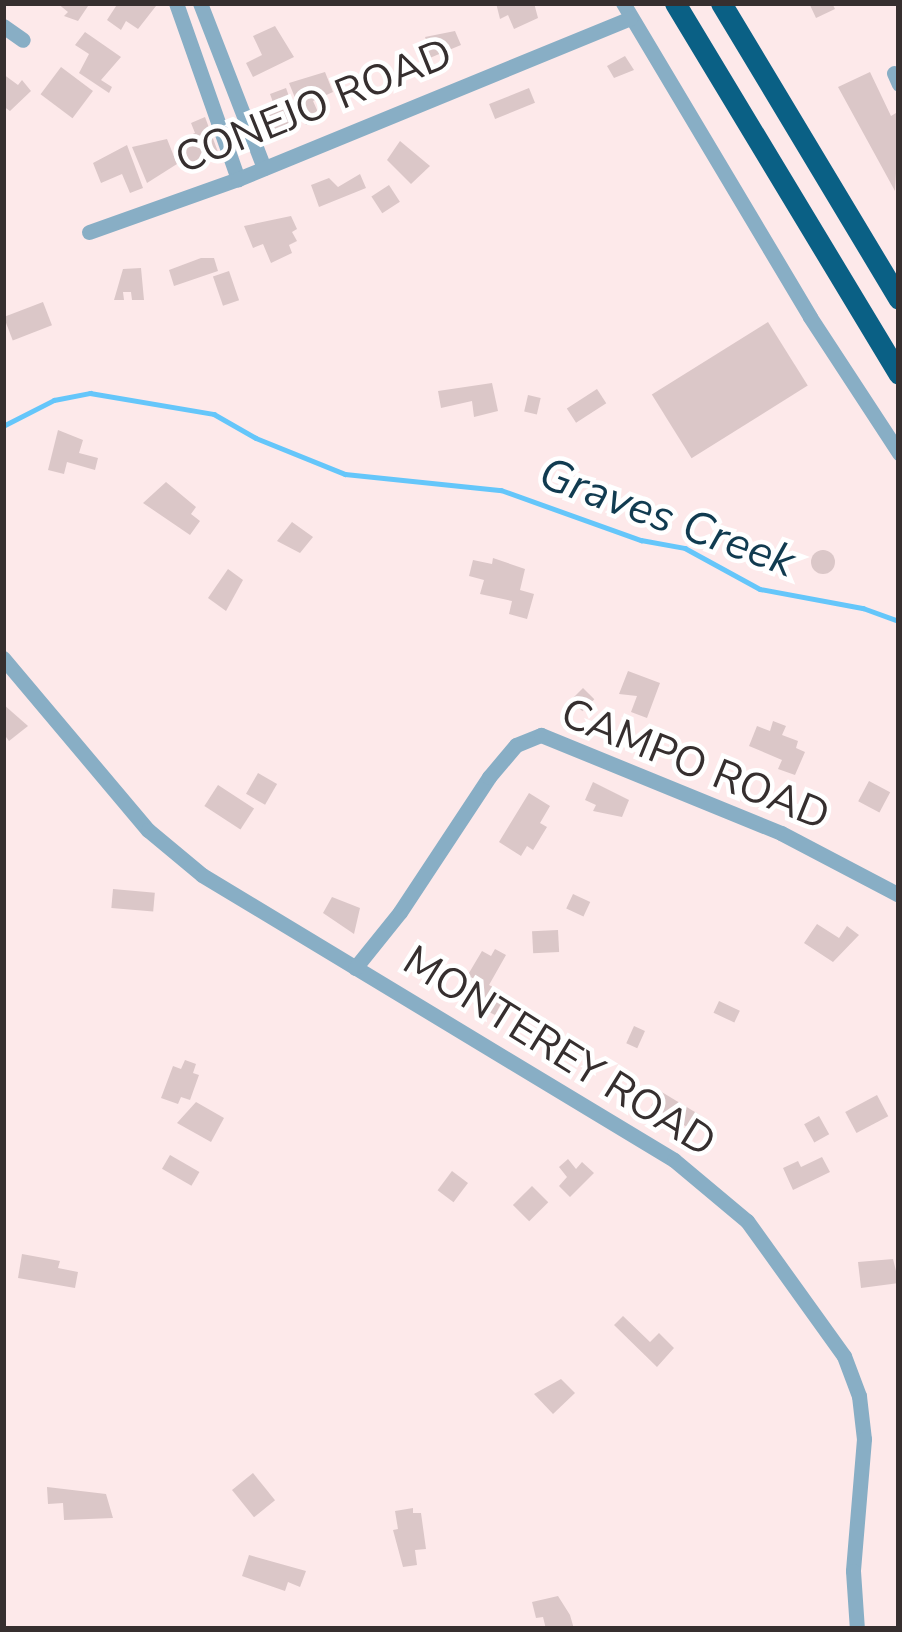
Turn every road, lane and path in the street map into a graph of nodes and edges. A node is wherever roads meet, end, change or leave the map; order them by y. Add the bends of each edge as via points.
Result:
1 (176, 3) edge
2 (200, 3) edge
3 (675, 3) edge
4 (721, 3) edge
5 (626, 10) edge
6 (3, 26) edge
7 (23, 40) dead end
8 (264, 168) junction
9 (238, 178) junction
10 (89, 232) dead end
11 (899, 299) edge
12 (899, 374) edge
13 (899, 453) edge
14 (3, 658) edge
15 (899, 895) edge
16 (355, 968) junction
17 (857, 1629) edge

1 - 9 street
2 - 8 street
3 - 12 highway
4 - 11 highway
5 - 8 street, CONEJO ROAD
5 - 13 street
6 - 7 street
8 - 9 street, CONEJO ROAD
9 - 10 street, CONEJO ROAD
14 - 16 street, MONTEREY ROAD via 178,857
15 - 16 street, CAMPO ROAD via 781,833 541,735 516,745 489,777
16 - 17 street, MONTEREY ROAD via 674,1160 767,1245 844,1356 859,1396

